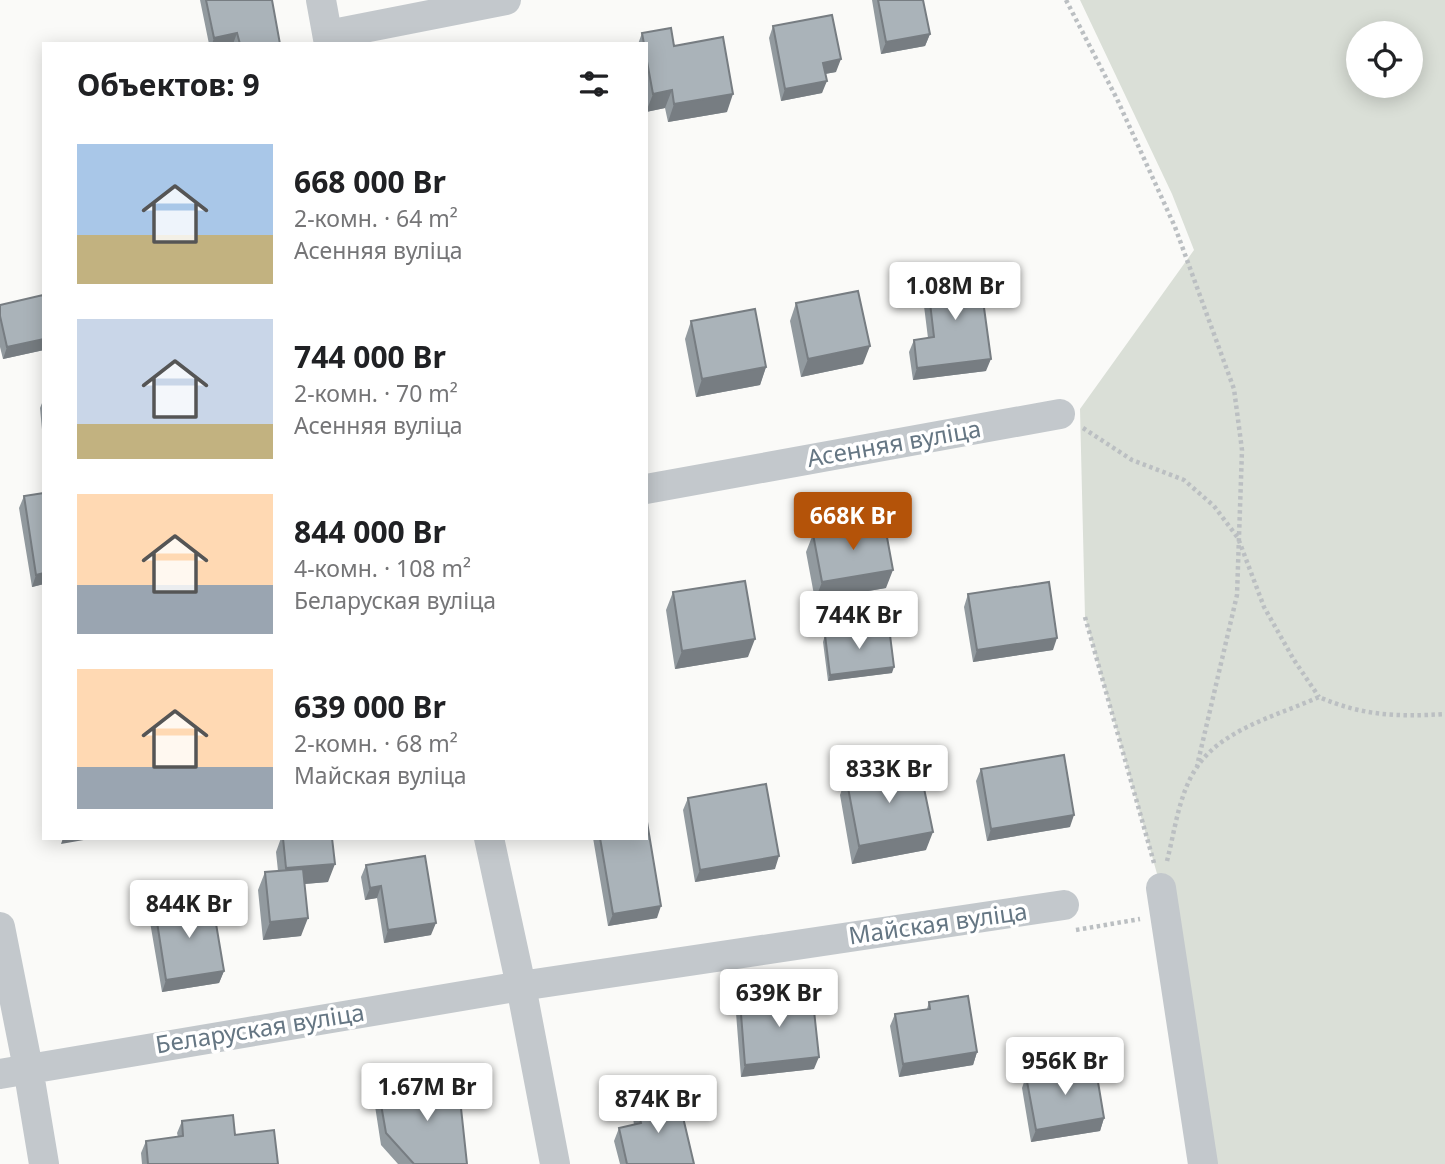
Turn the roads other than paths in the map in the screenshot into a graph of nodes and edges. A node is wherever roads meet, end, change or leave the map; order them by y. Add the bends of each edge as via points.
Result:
1 (321, 0) edge
2 (506, 0) edge
3 (328, 39) edge
4 (1060, 414) road end
5 (648, 489) edge
6 (489, 840) edge
7 (1163, 901) road end
8 (1052, 907) road end
9 (0, 927) edge
10 (521, 986) junction
11 (14, 1071) edge
12 (44, 1164) edge
13 (555, 1164) edge
14 (1203, 1164) edge

1 - 3 street
2 - 3 street
4 - 5 street, Асенняя вуліца
6 - 10 street
7 - 14 street
8 - 10 street, Майская вуліца
9 - 11 street
10 - 11 street, Беларуская вуліца
10 - 13 street
11 - 12 street

